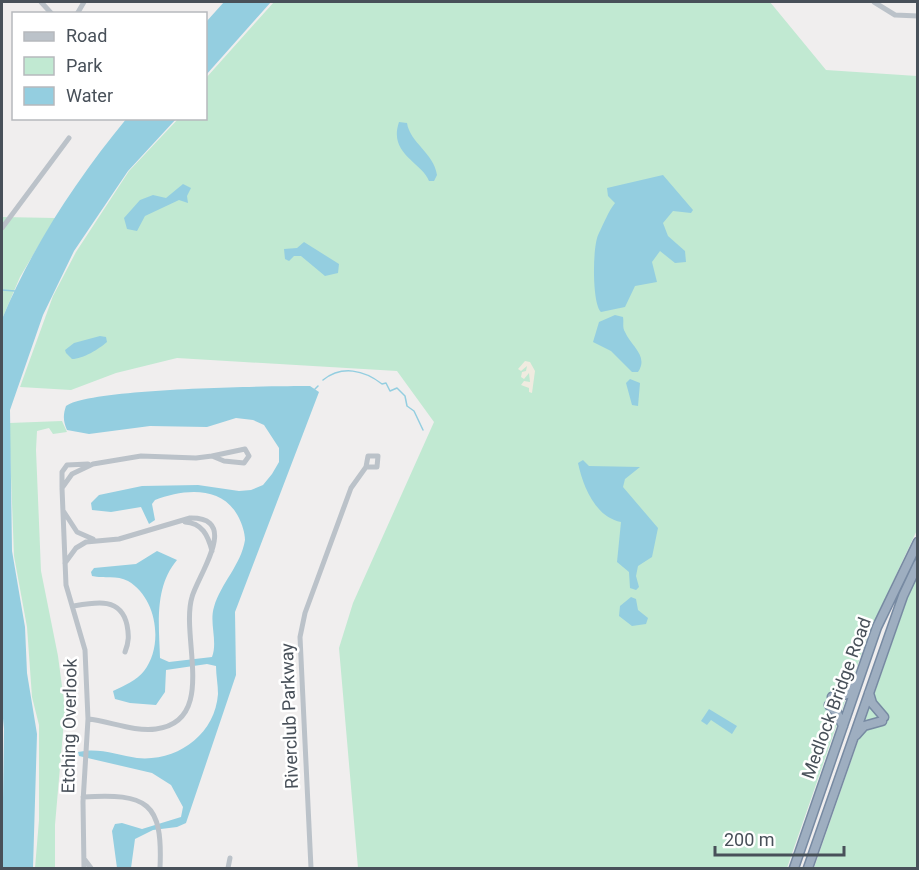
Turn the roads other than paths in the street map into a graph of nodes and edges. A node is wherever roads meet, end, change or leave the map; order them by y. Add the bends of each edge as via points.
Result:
1 (874, 2) edge
2 (918, 16) edge
3 (69, 138) dead end
4 (2, 228) edge
5 (212, 456) junction
6 (93, 464) junction
7 (366, 467) dead end
8 (62, 488) junction
9 (63, 505) junction
10 (101, 540) junction
11 (918, 542) edge
12 (918, 564) edge
13 (64, 565) junction
14 (74, 606) junction
15 (125, 652) dead end
16 (859, 681) junction
17 (869, 693) junction
18 (88, 719) junction
19 (843, 726) junction
20 (852, 741) junction
21 (83, 797) junction
22 (230, 858) dead end
23 (85, 860) junction
24 (84, 868) edge
25 (91, 868) edge
26 (160, 868) edge
27 (228, 868) edge
28 (311, 868) edge
29 (794, 868) edge
30 (808, 868) edge

1 - 2 street via 895,15
3 - 4 street
5 - 5 street, Etching Overlook via 239,463 249,456 245,449
5 - 6 street, Etching Overlook via 141,456
6 - 8 street, Etching Overlook via 72,474
6 - 8 street, Etching Overlook via 67,465 62,472
7 - 28 street, Riverclub Parkway via 351,488 305,613 300,637
8 - 9 street, Etching Overlook
9 - 10 street via 68,522 77,531 88,539
9 - 13 street, Etching Overlook
10 - 13 street via 76,548
10 - 18 street via 119,539 194,518 208,522 215,535 188,611 192,699 183,715 166,726 142,729
11 - 16 highway, Medlock Bridge Road via 886,607
12 - 17 highway, Medlock Bridge Road
13 - 14 street, Etching Overlook
14 - 15 street via 105,603 121,608 129,637
14 - 18 street, Etching Overlook via 85,650
16 - 19 highway, Medlock Bridge Road
16 - 19 highway via 847,694 831,701
17 - 20 highway, Medlock Bridge Road
17 - 20 highway via 883,719 864,726
18 - 21 street, Etching Overlook
19 - 29 highway, Medlock Bridge Road
20 - 30 highway, Medlock Bridge Road
21 - 23 street, Etching Overlook
21 - 26 street via 133,798 153,813 159,822
22 - 27 street
23 - 24 street, Etching Overlook
23 - 25 street

